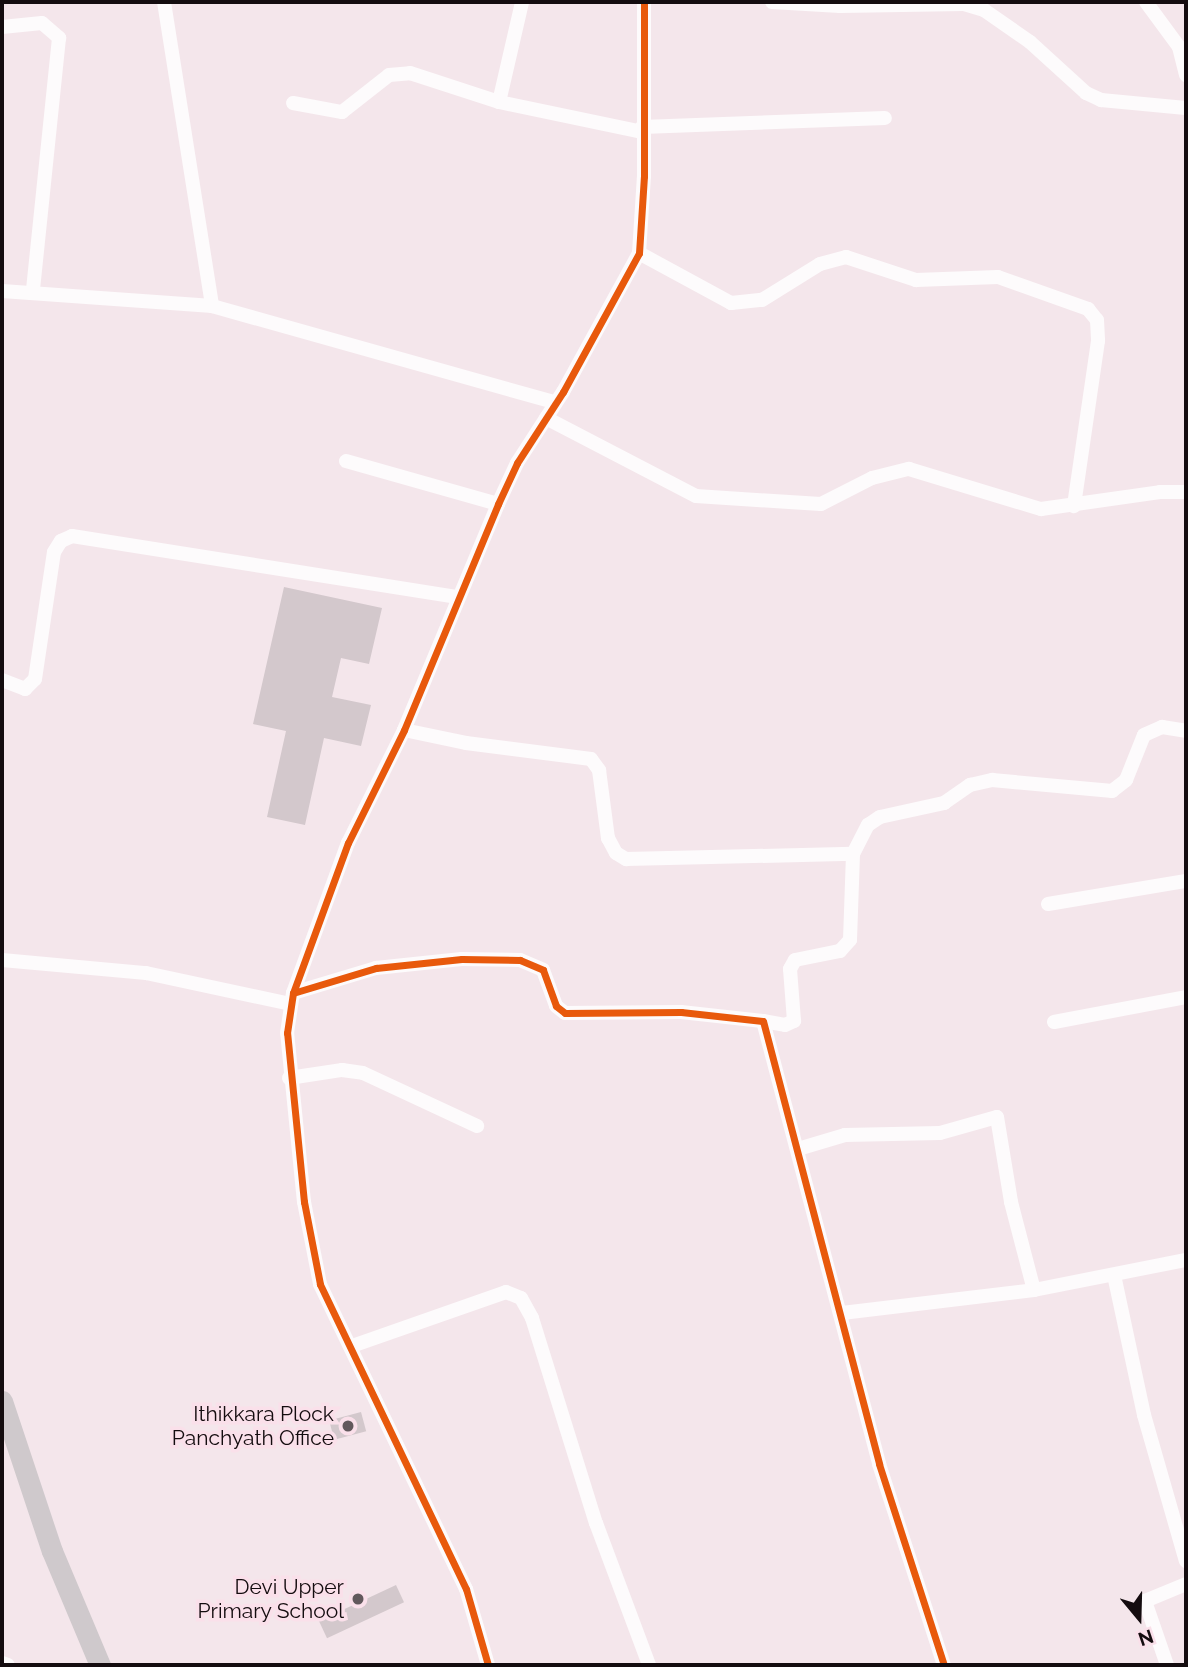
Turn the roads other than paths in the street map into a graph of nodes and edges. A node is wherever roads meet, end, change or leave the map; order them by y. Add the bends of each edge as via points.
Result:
1 (164, 2) edge
2 (522, 2) edge
3 (644, 2) edge
4 (772, 2) edge
5 (1146, 2) edge
6 (2, 27) edge
7 (1186, 75) edge
8 (499, 102) junction
9 (293, 103) dead end
10 (1186, 108) edge
11 (885, 118) dead end
12 (642, 129) junction
13 (639, 253) junction
14 (2, 291) edge
15 (33, 291) junction
16 (212, 306) junction
17 (556, 403) junction
18 (546, 418) junction
19 (345, 461) dead end
20 (1186, 492) edge
21 (498, 504) junction
22 (1074, 506) junction
23 (456, 597) junction
24 (2, 680) edge
25 (404, 730) junction
26 (1186, 731) edge
27 (853, 854) junction
28 (1186, 881) edge
29 (1048, 904) dead end
30 (2, 960) edge
31 (1186, 997) edge
32 (292, 998) junction
33 (762, 1021) junction
34 (1054, 1022) dead end
35 (289, 1079) junction
36 (477, 1126) dead end
37 (798, 1149) junction
38 (1186, 1260) edge
39 (1114, 1275) junction
40 (1034, 1290) junction
41 (842, 1312) junction
42 (352, 1346) junction
43 (2, 1401) edge
44 (1186, 1561) edge
45 (1186, 1584) edge
46 (2, 1663) edge
47 (8, 1665) edge
48 (100, 1665) edge
49 (488, 1665) edge
50 (649, 1665) edge
51 (944, 1665) edge
52 (1167, 1665) edge

1 - 16 street
2 - 8 street
3 - 12 street
4 - 10 street via 964,4 984,10 1030,42 1086,93 1101,100
5 - 7 street via 1179,47
6 - 15 street via 42,23 59,38
8 - 9 street via 398,72 380,80 342,112
8 - 12 street
11 - 12 street
12 - 13 street
13 - 17 street
13 - 22 street via 731,303 762,300 820,264 846,257 916,280 998,277 1088,309 1097,320 1098,341
14 - 15 street
15 - 16 street
16 - 17 street
17 - 18 street
18 - 21 street
18 - 22 street via 696,496 821,504 872,478 909,469 1022,505 1041,509
19 - 21 street
20 - 22 street
21 - 23 street
23 - 24 street via 72,536 61,541 54,552 35,679 25,689
23 - 25 street
25 - 27 street via 591,759 599,770 604,826 620,857
25 - 32 street via 348,843
26 - 27 street via 1162,726 1144,735 1126,780 1114,790 992,780 970,785 944,803 880,817 861,834
27 - 33 street via 850,940 840,951 795,960 790,969 794,1021 785,1025
28 - 29 street
30 - 32 street via 146,974
31 - 34 street
32 - 33 street via 398,965 520,960 543,970 556,1006 565,1013 681,1012
32 - 35 street
33 - 37 street
35 - 36 street via 342,1070 363,1073
35 - 42 street via 314,1264 329,1306
37 - 40 street via 845,1135 940,1133 997,1117 1011,1202
37 - 41 street
38 - 39 street
39 - 40 street
39 - 44 street via 1144,1415
40 - 41 street
41 - 51 street via 879,1464
42 - 49 street via 466,1589
42 - 50 street via 506,1292 522,1298 596,1523
43 - 48 street via 52,1551
45 - 52 street via 1145,1601
46 - 47 street

